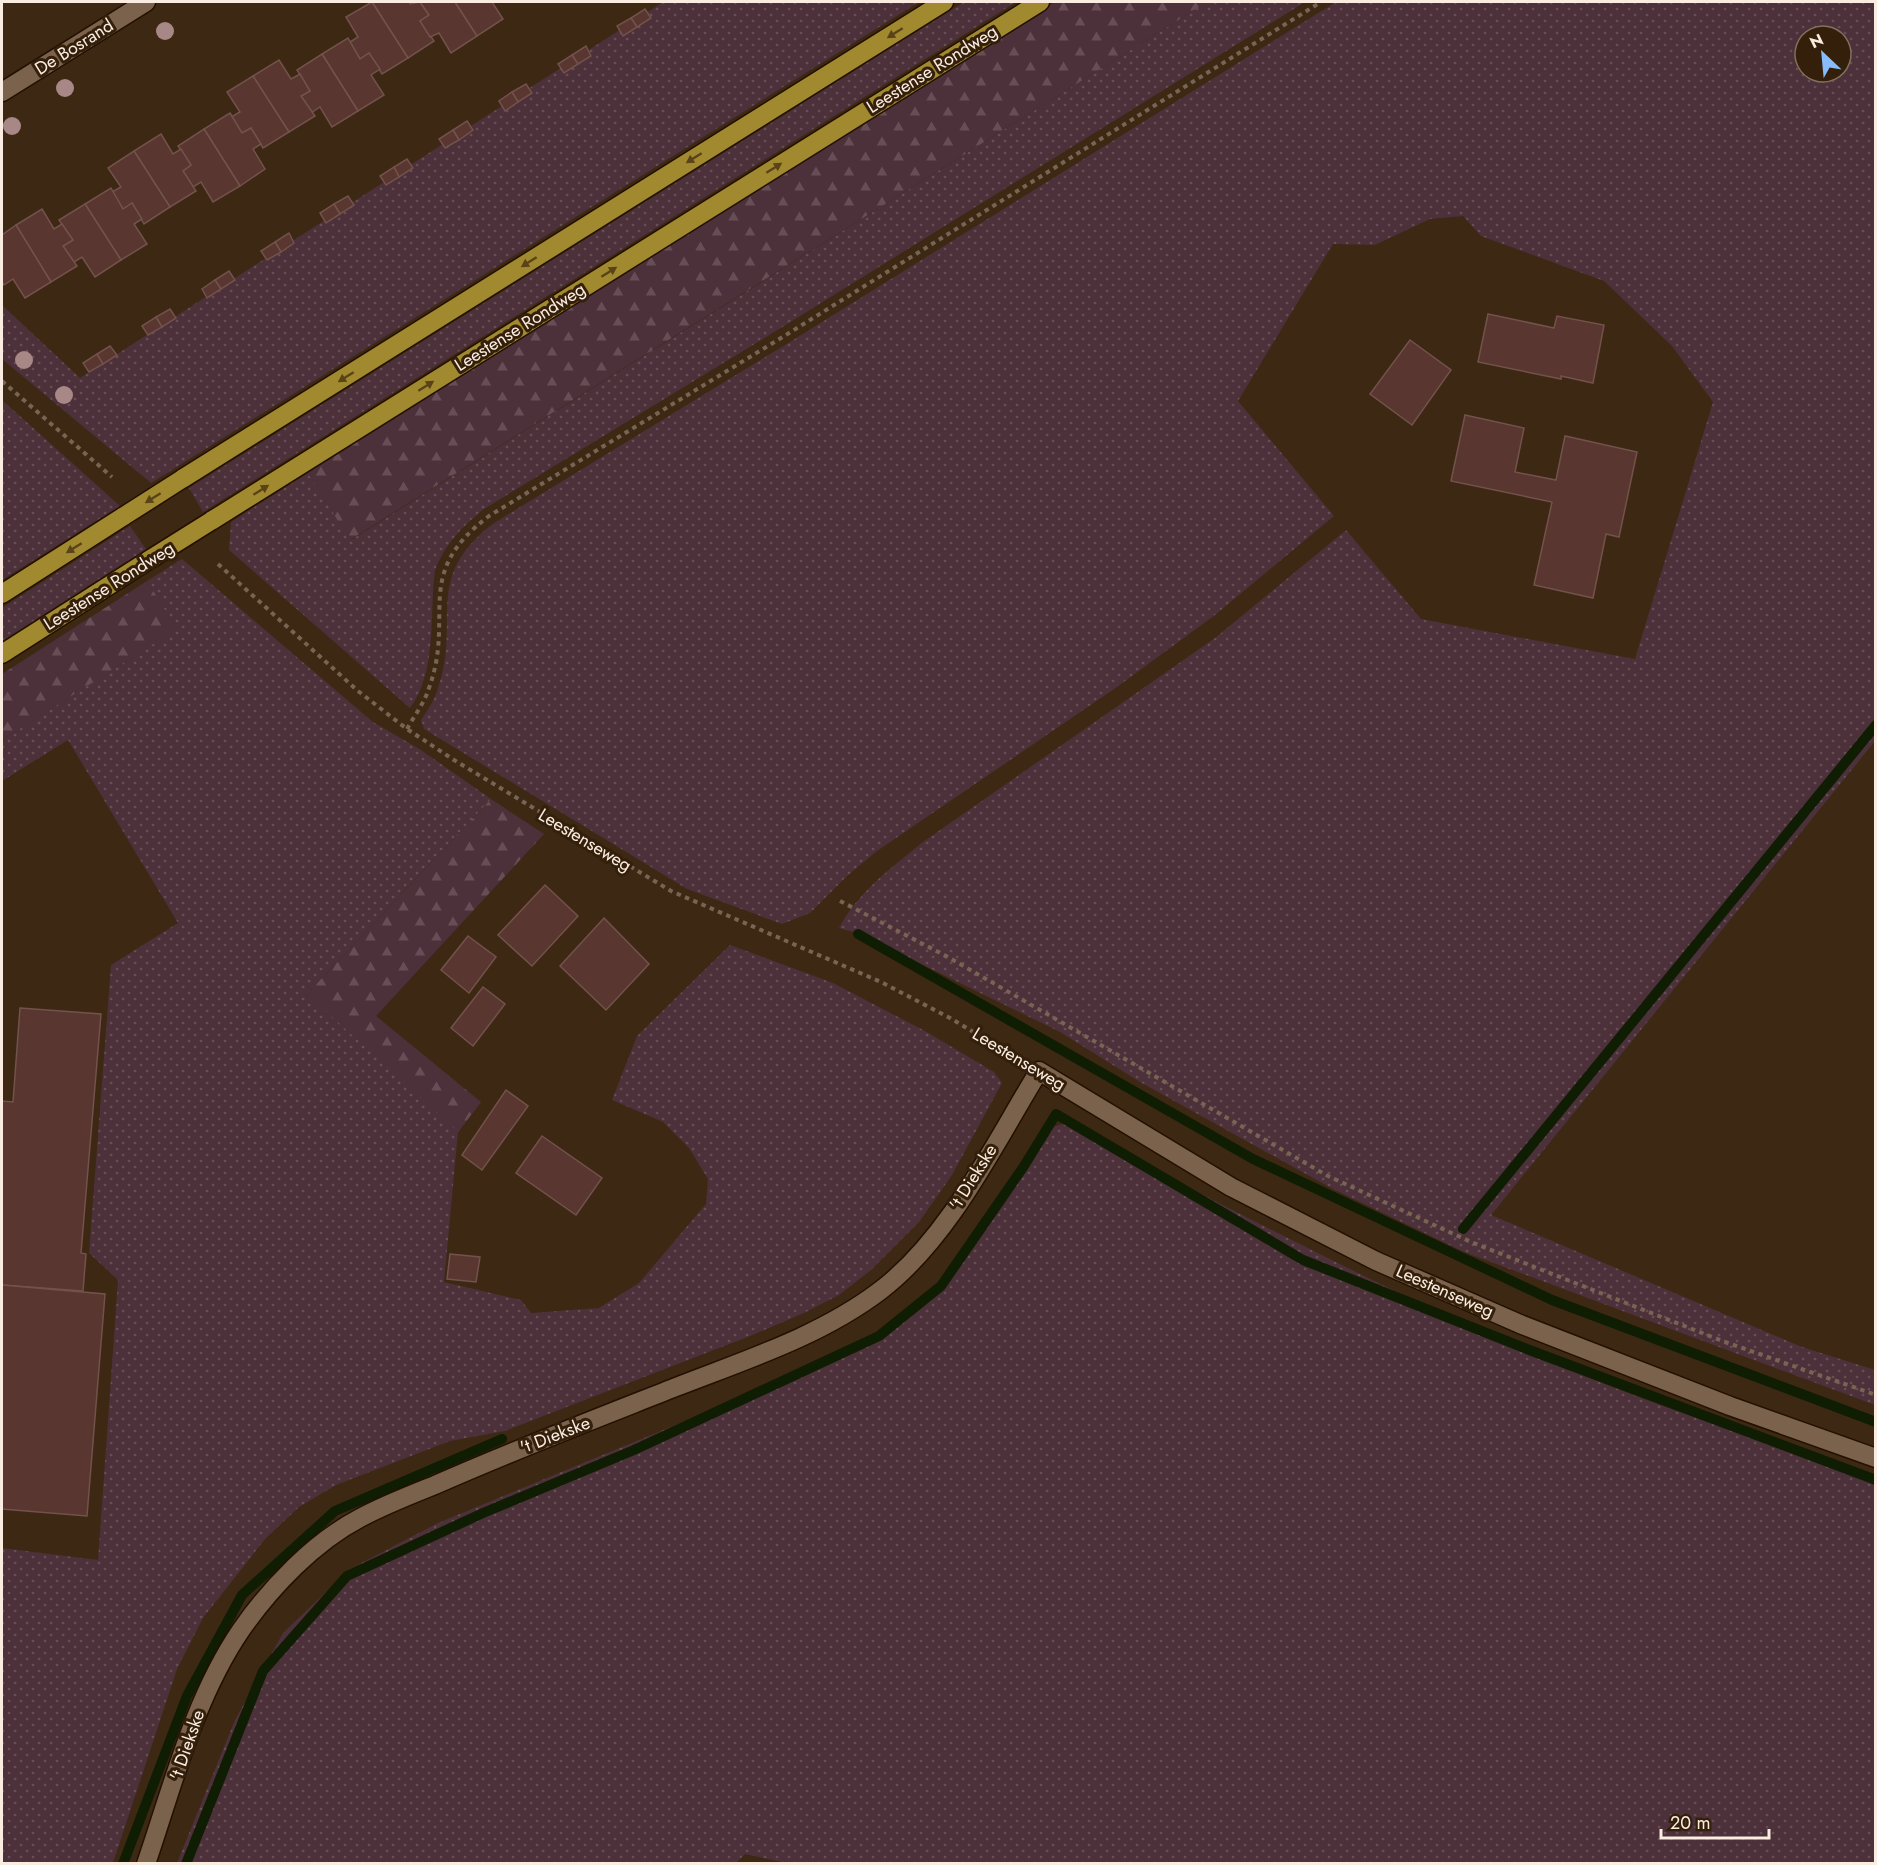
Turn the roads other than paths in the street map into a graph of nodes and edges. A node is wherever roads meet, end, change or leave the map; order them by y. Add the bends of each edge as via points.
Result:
1 (146, 2) edge
2 (944, 2) edge
3 (1040, 2) edge
4 (2, 92) edge
5 (2, 594) edge
6 (2, 654) edge
7 (1039, 1071) joint
8 (1875, 1458) edge
9 (146, 1863) edge

1 - 4 street, De Bosrand
2 -> 5 main road, bridge
6 -> 3 main road, Leestense Rondweg, bridge
7 - 8 street, Leestenseweg via 1230,1187 1376,1261 1531,1329 1730,1407
7 - 9 street, 't Diekske via 939,1231 914,1261 850,1311 768,1351 499,1456 358,1518 304,1560 267,1597 220,1666 202,1703

